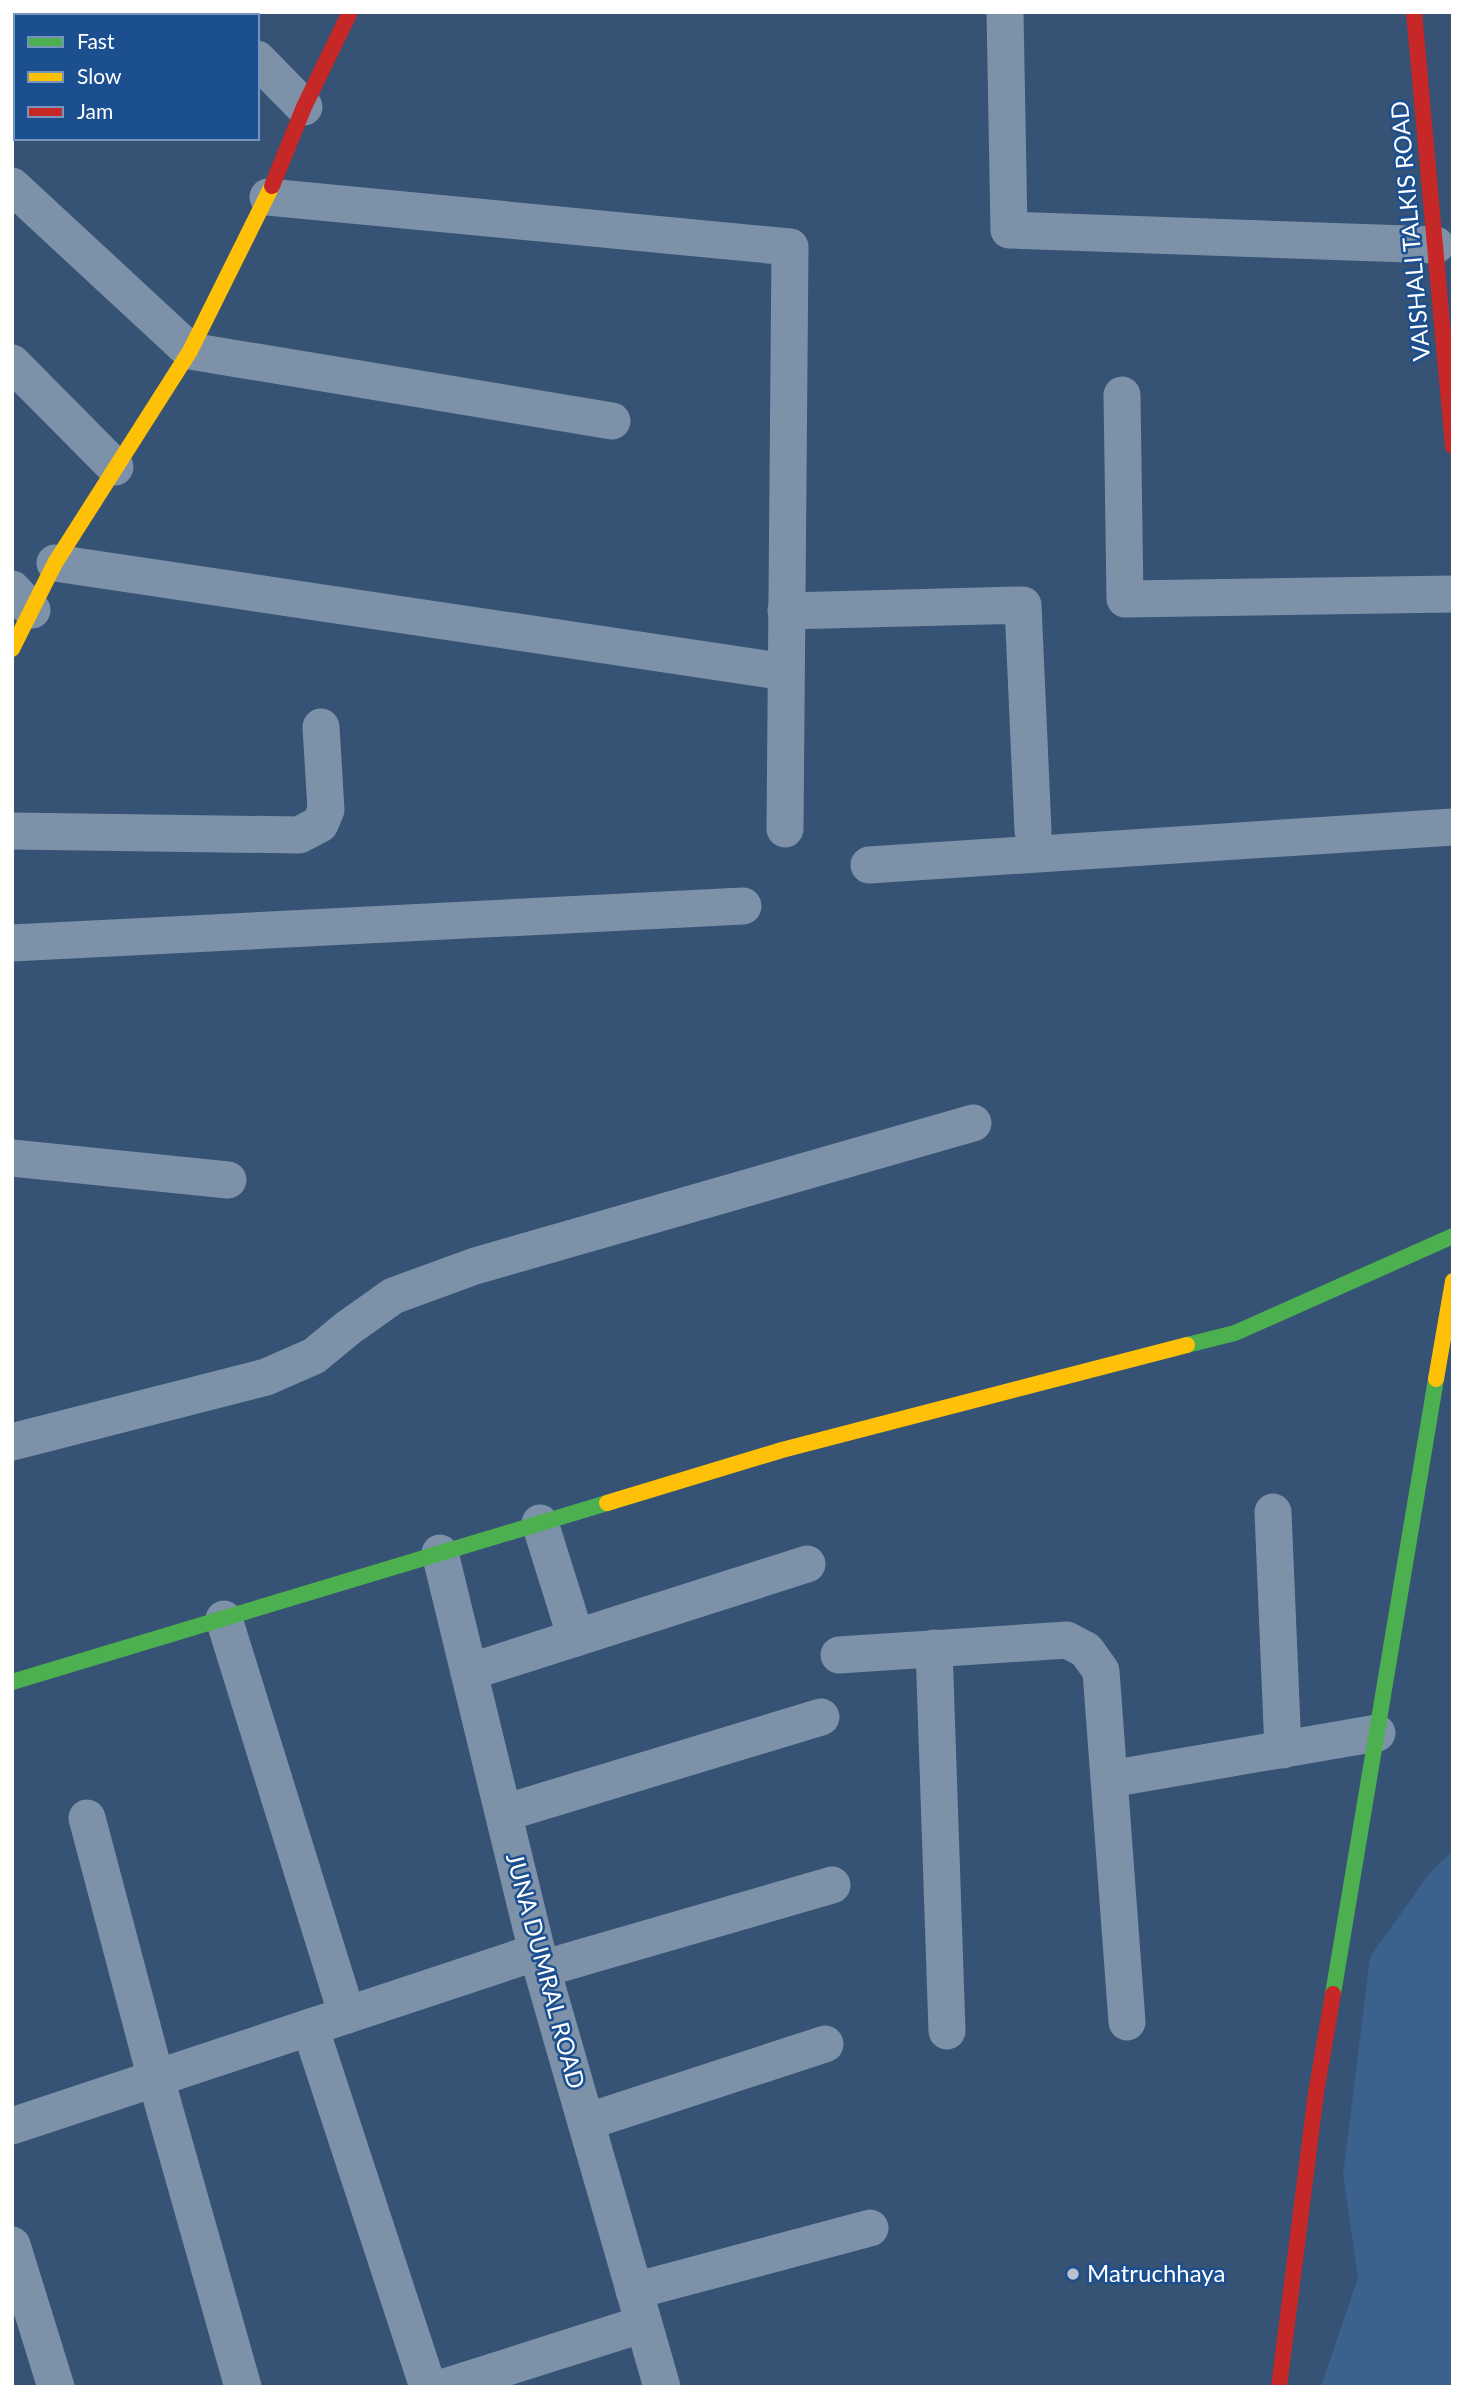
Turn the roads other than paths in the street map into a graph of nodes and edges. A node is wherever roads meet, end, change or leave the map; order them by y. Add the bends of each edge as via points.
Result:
1 (350, 12) edge
2 (1005, 12) edge
3 (1414, 12) edge
4 (259, 61) edge
5 (304, 107) junction
6 (12, 186) edge
7 (268, 197) junction
8 (1436, 245) junction
9 (190, 351) junction
10 (12, 363) edge
11 (1122, 395) dead end
12 (612, 421) dead end
13 (1453, 446) edge
14 (115, 467) junction
15 (55, 564) junction
16 (1453, 594) edge
17 (22, 599) edge
18 (786, 611) junction
19 (12, 649) edge
20 (786, 672) junction
21 (321, 727) dead end
22 (1453, 827) edge
23 (785, 829) dead end
24 (12, 831) edge
25 (1033, 831) dead end
26 (869, 865) dead end
27 (743, 906) dead end
28 (12, 943) edge
29 (973, 1123) dead end
30 (12, 1158) edge
31 (228, 1180) dead end
32 (1453, 1237) edge
33 (1453, 1281) edge
34 (12, 1442) edge
35 (1273, 1512) dead end
36 (540, 1522) junction
37 (440, 1553) junction
38 (807, 1564) dead end
39 (224, 1619) junction
40 (576, 1638) junction
41 (934, 1648) junction
42 (839, 1655) dead end
43 (469, 1672) junction
44 (12, 1682) edge
45 (821, 1717) dead end
46 (1377, 1733) junction
47 (1283, 1749) junction
48 (1110, 1780) junction
49 (504, 1814) junction
50 (88, 1818) dead end
51 (832, 1885) dead end
52 (540, 1961) junction
53 (347, 2015) junction
54 (1127, 2022) dead end
55 (310, 2027) junction
56 (947, 2031) dead end
57 (825, 2044) dead end
58 (156, 2079) junction
59 (586, 2122) junction
60 (12, 2126) edge
61 (870, 2228) dead end
62 (12, 2245) edge
63 (639, 2308) junction
64 (513, 2376) edge
65 (56, 2387) edge
66 (243, 2387) edge
67 (428, 2387) edge
68 (445, 2387) edge
69 (662, 2387) edge
70 (1279, 2387) edge

1 - 5 main road
2 - 8 street via 1009,230
3 - 8 main road, VAISHALI TALKIS ROAD
4 - 5 street
5 - 7 main road
6 - 9 street
7 - 9 main road
7 - 18 street via 790,247
8 - 13 main road, VAISHALI TALKIS ROAD
9 - 12 street
9 - 14 main road
10 - 14 street
11 - 16 street via 1125,599
14 - 15 main road
15 - 17 main road
15 - 20 street
17 - 19 main road
18 - 20 street
18 - 25 street via 1023,605
20 - 23 street
21 - 24 street via 326,810 320,824 299,835
22 - 26 street
27 - 28 street
29 - 34 street via 475,1266 393,1296 314,1356 266,1377
30 - 31 street
32 - 36 main road via 1235,1333 782,1450
33 - 46 main road
35 - 47 street
36 - 37 main road
36 - 40 street
37 - 39 main road
37 - 43 street, JUNA DUMRAL ROAD
38 - 40 street
39 - 44 main road
39 - 53 street
40 - 43 street
41 - 42 street
41 - 48 street via 1068,1640 1086,1650 1101,1671
41 - 56 street
43 - 49 street, JUNA DUMRAL ROAD
45 - 49 street
46 - 47 street
46 - 70 main road via 1316,2093
47 - 48 street
48 - 54 street
49 - 52 street, JUNA DUMRAL ROAD
50 - 58 street
51 - 52 street
52 - 53 street
52 - 59 street, JUNA DUMRAL ROAD
53 - 55 street
55 - 58 street
55 - 67 street
57 - 59 street
58 - 60 street
58 - 66 street
59 - 63 street, JUNA DUMRAL ROAD
61 - 63 street
62 - 65 street
63 - 64 street
63 - 69 street, JUNA DUMRAL ROAD
64 - 68 street

